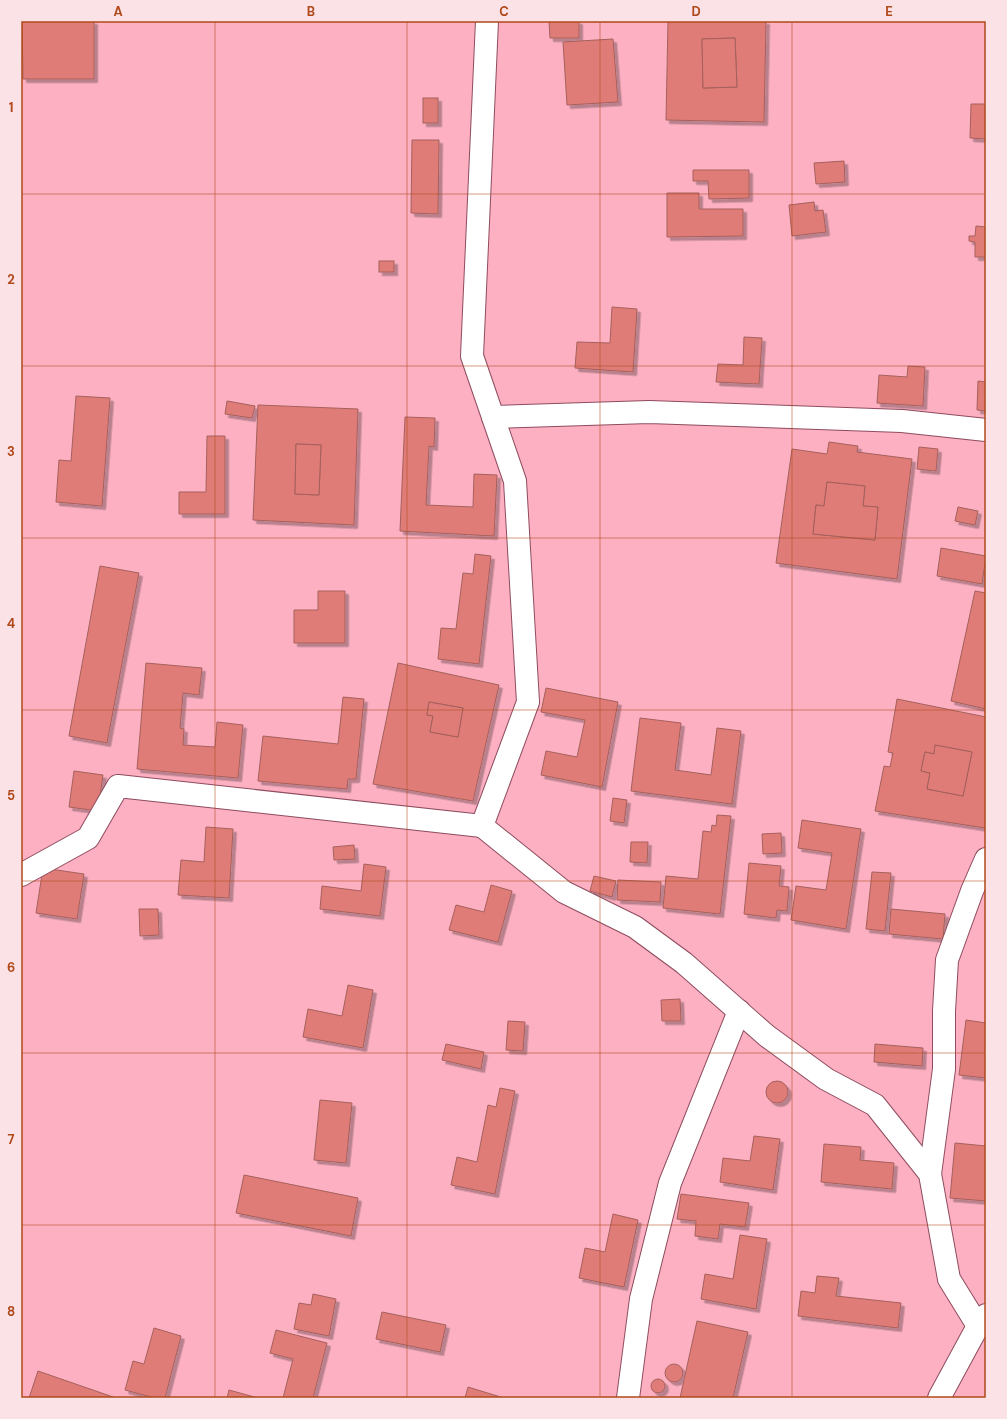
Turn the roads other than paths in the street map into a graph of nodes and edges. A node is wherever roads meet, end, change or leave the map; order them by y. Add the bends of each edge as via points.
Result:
1 (487, 21) edge
2 (493, 417) junction
3 (986, 430) edge
4 (482, 826) junction
5 (986, 859) edge
6 (21, 875) edge
7 (739, 1011) junction
8 (930, 1174) junction
9 (982, 1320) edge
10 (628, 1398) edge
11 (939, 1398) edge

1 - 2 street via 472,356
2 - 3 street via 657,412 902,421
2 - 4 street via 515,481 528,702
4 - 6 street via 118,786 88,838
4 - 7 street via 564,892 635,927 684,963
5 - 8 street via 947,960 944,1069
7 - 8 street via 767,1036 826,1079 875,1105
7 - 10 street via 670,1183 642,1298
8 - 9 street via 949,1279
9 - 11 street

